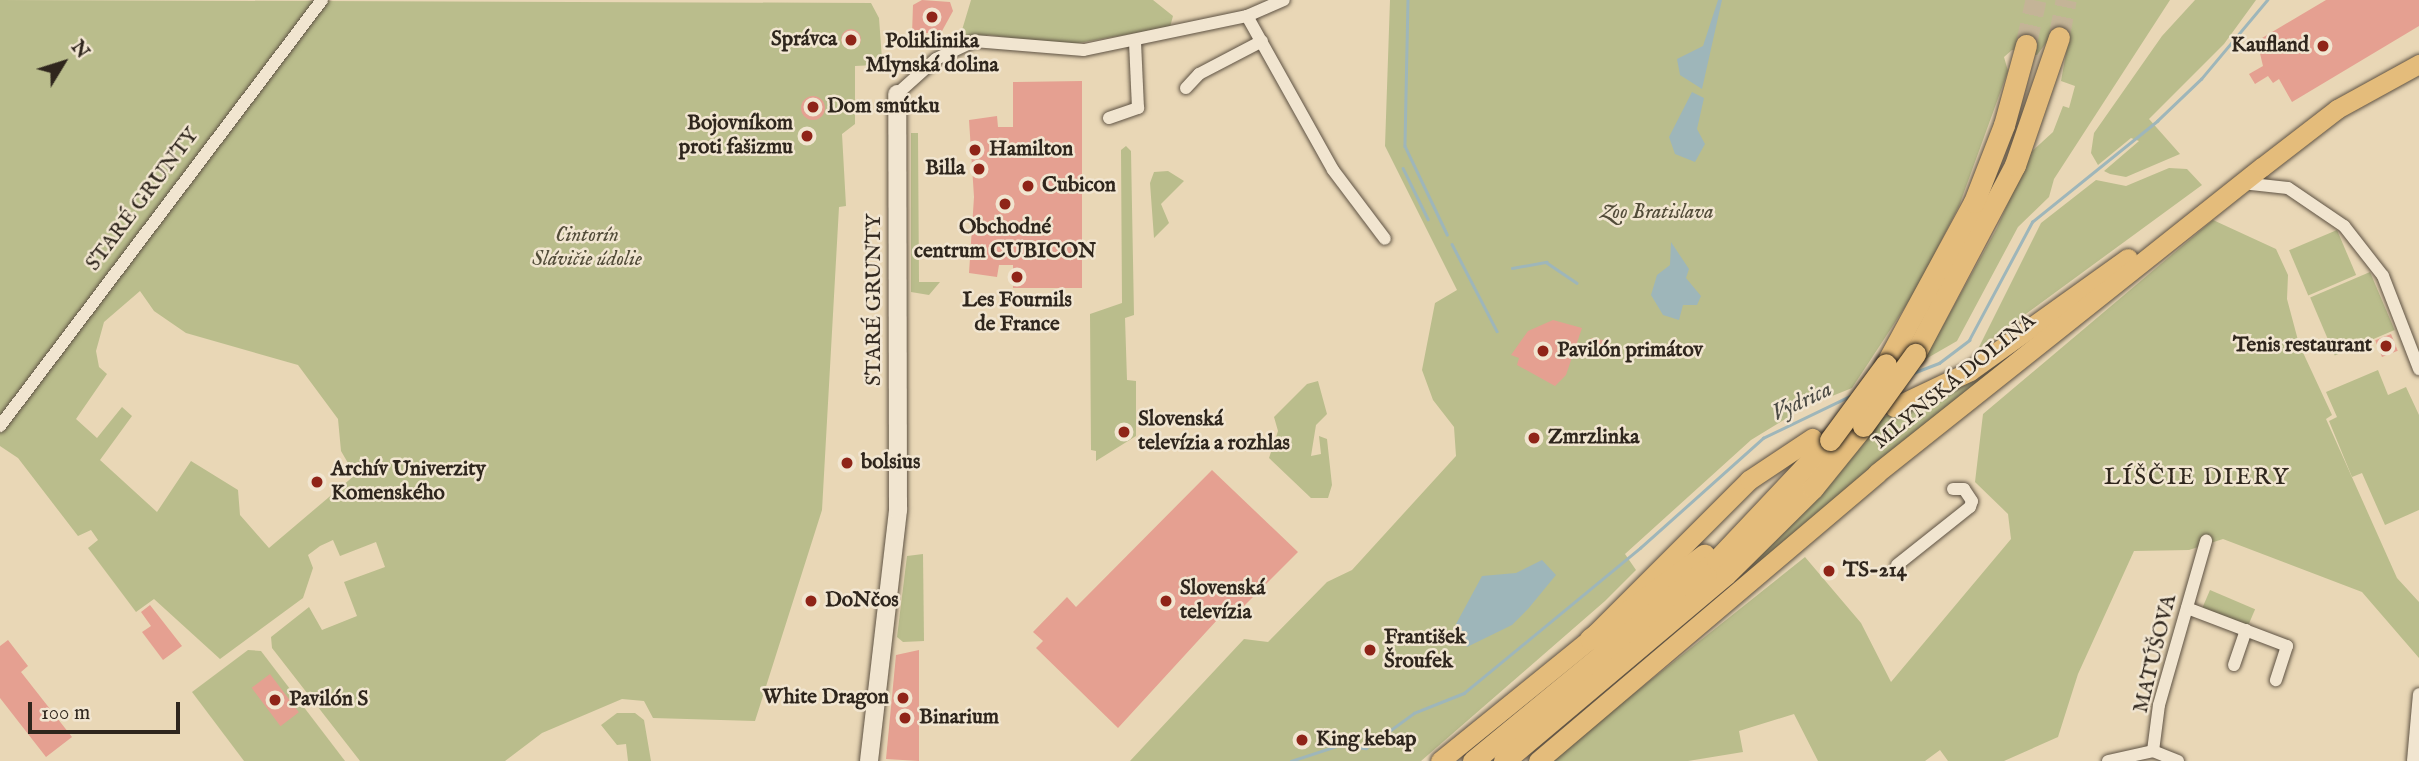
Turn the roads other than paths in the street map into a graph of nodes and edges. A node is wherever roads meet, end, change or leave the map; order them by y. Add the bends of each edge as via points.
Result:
1 (322, 0) edge
2 (1284, 0) edge
3 (1247, 16) junction
4 (2059, 37) tunnel mouth
5 (1135, 41) junction
6 (1262, 41) junction
7 (2026, 45) tunnel mouth
8 (2419, 51) edge
9 (2419, 64) edge
10 (1186, 88) dead end
11 (897, 94) joint
12 (1109, 118) dead end
13 (2255, 165) junction
14 (2234, 183) junction
15 (2288, 188) junction
16 (1385, 239) dead end
17 (2419, 369) edge
18 (1894, 407) dead end
19 (0, 426) edge
20 (1821, 439) junction
21 (1953, 489) dead end
22 (1776, 501) junction
23 (2206, 541) dead end
24 (1897, 565) dead end
25 (2187, 608) junction
26 (2246, 630) junction
27 (1590, 639) junction
28 (2234, 665) dead end
29 (2276, 680) dead end
30 (2419, 694) edge
31 (2153, 751) junction
32 (869, 761) edge
33 (1440, 761) edge
34 (1473, 761) edge
35 (1504, 761) edge
36 (1538, 761) edge
37 (2108, 761) edge
38 (2178, 761) edge
39 (2413, 761) edge

1 - 19 street, STARÉ GRUNTY
2 - 3 street, STARÉ GRUNTY
3 - 5 street, STARÉ GRUNTY
3 - 6 street
4 - 35 highway, bridge via 2015,165 1915,354 1863,426 1805,496 1706,593
5 - 11 street, STARÉ GRUNTY via 1072,51 974,41 936,59
5 - 12 street via 1138,108
6 - 10 street via 1199,75
6 - 16 street via 1333,170
7 - 20 highway, bridge via 2004,125 1945,264 1886,364
8 - 13 main road, MLYNSKÁ DOLINA via 2333,99
9 - 13 main road, MLYNSKÁ DOLINA via 2337,109
11 - 32 street, STARÉ GRUNTY via 898,510
13 - 14 main road, MLYNSKÁ DOLINA
13 - 15 street
14 - 15 street
14 - 18 main road, MLYNSKÁ DOLINA via 1970,371
14 - 36 main road, MLYNSKÁ DOLINA via 1877,473
15 - 17 street via 2333,215 2374,261
20 - 22 highway
20 - 27 main road via 1775,459 1723,503
21 - 24 street via 1964,489 1972,501 1970,507
22 - 27 highway
22 - 34 highway via 1663,607
23 - 25 street, MATÚŠOVA
25 - 26 street
25 - 31 street, MATÚŠOVA via 2160,705
26 - 28 street
26 - 29 street via 2287,646
27 - 33 main road
30 - 39 street
31 - 37 street
31 - 38 street

